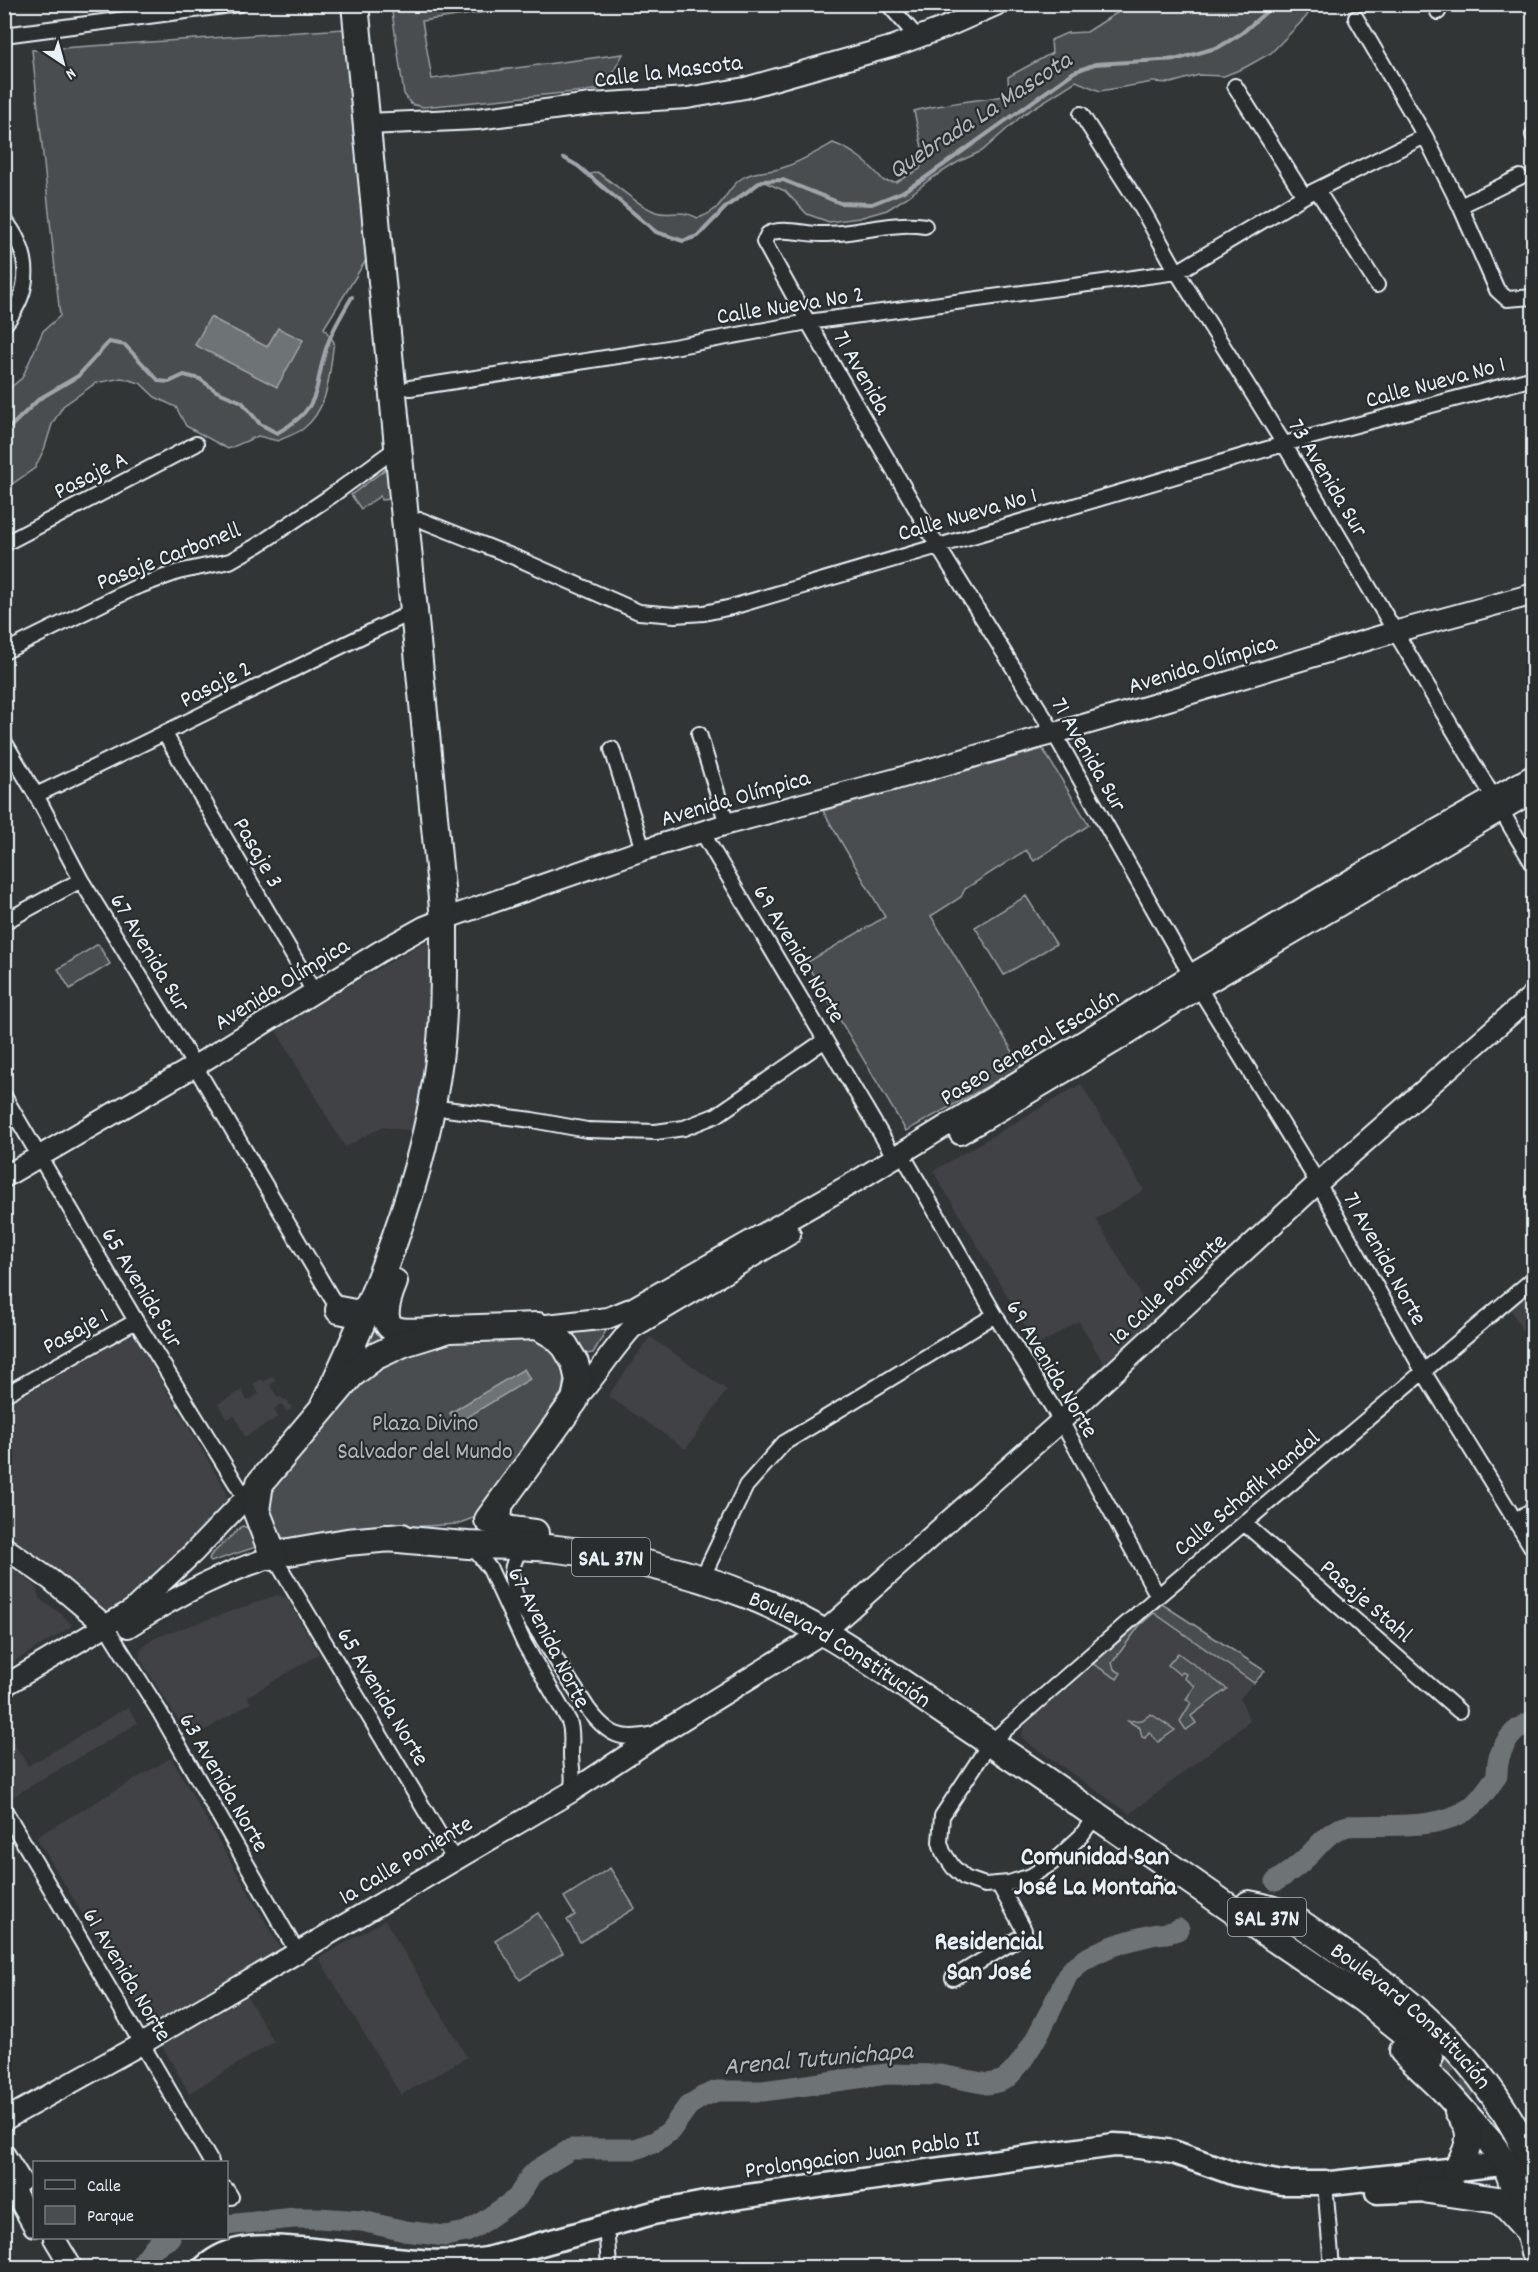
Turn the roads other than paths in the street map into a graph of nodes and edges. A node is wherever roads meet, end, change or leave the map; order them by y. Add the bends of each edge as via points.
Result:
1 (239, 4) edge
2 (355, 4) edge
3 (372, 4) edge
4 (888, 4) edge
5 (998, 4) edge
6 (1356, 18) dead end
7 (4, 35) edge
8 (917, 37) junction
9 (1234, 86) dead end
10 (1081, 114) dead end
11 (376, 123) junction
12 (1425, 136) junction
13 (1520, 177) dead end
14 (1317, 190) junction
15 (1304, 196) junction
16 (1460, 206) junction
17 (4, 219) edge
18 (925, 226) dead end
19 (1177, 272) junction
20 (1377, 285) dead end
21 (1533, 297) edge
22 (808, 322) junction
23 (4, 325) edge
24 (1533, 378) edge
25 (410, 388) junction
26 (196, 444) dead end
27 (1284, 444) junction
28 (398, 447) junction
29 (421, 520) junction
30 (4, 544) edge
31 (937, 545) junction
32 (1533, 594) edge
33 (414, 608) junction
34 (1394, 632) junction
35 (4, 652) edge
36 (1053, 733) junction
37 (165, 734) junction
38 (699, 734) dead end
39 (4, 741) edge
40 (612, 749) dead end
41 (1533, 775) edge
42 (1533, 790) edge
43 (36, 795) junction
44 (1497, 804) junction
45 (727, 824) junction
46 (702, 832) junction
47 (643, 850) junction
48 (1533, 866) edge
49 (81, 880) junction
50 (452, 916) junction
51 (4, 922) edge
52 (1195, 982) junction
53 (314, 992) junction
54 (1533, 994) edge
55 (825, 1040) junction
56 (195, 1066) junction
57 (4, 1096) edge
58 (446, 1109) junction
59 (40, 1156) junction
60 (901, 1161) junction
61 (4, 1177) edge
62 (1318, 1183) junction
63 (1533, 1278) edge
64 (339, 1310) junction
65 (367, 1312) junction
66 (995, 1315) junction
67 (136, 1321) junction
68 (538, 1326) junction
69 (449, 1329) junction
70 (356, 1339) junction
71 (1424, 1371) junction
72 (4, 1395) edge
73 (575, 1400) junction
74 (324, 1406) junction
75 (1061, 1421) junction
76 (253, 1491) junction
77 (499, 1508) junction
78 (1533, 1509) edge
79 (1515, 1520) junction
80 (1245, 1524) junction
81 (385, 1538) junction
82 (471, 1545) junction
83 (522, 1546) junction
84 (4, 1547) edge
85 (1533, 1551) edge
86 (282, 1554) junction
87 (707, 1568) junction
88 (1158, 1596) junction
89 (831, 1627) junction
90 (109, 1631) junction
91 (4, 1686) edge
92 (4, 1700) edge
93 (1459, 1711) dead end
94 (664, 1731) junction
95 (995, 1739) junction
96 (571, 1792) junction
97 (4, 1809) edge
98 (1096, 1815) junction
99 (454, 1859) junction
100 (999, 1885) junction
101 (1242, 1908) junction
102 (297, 1952) junction
103 (953, 1978) dead end
104 (142, 2043) junction
105 (1435, 2052) tunnel mouth
106 (1443, 2089) junction
107 (4, 2120) edge
108 (4, 2154) edge
109 (211, 2161) edge
110 (1526, 2163) edge
111 (1455, 2170) junction
112 (4, 2173) edge
113 (1429, 2190) junction
114 (1326, 2195) junction
115 (33, 2202) edge
116 (33, 2224) edge
117 (607, 2238) junction
118 (42, 2239) edge
119 (55, 2239) edge
120 (1531, 2242) edge
121 (58, 2268) edge
122 (72, 2268) edge
123 (204, 2268) edge
124 (230, 2268) edge
125 (356, 2268) edge
126 (502, 2268) edge
127 (609, 2268) edge
128 (1332, 2268) edge

1 - 7 street
2 - 11 highway
3 - 11 highway
4 - 8 street
5 - 8 street, Calle la Mascota
6 - 12 street
8 - 11 street, Calle la Mascota via 790,77 712,95 591,104 477,119
9 - 15 street
10 - 19 street, 73 Avenida Sur
11 - 25 highway
11 - 28 highway
12 - 14 street
12 - 16 street
13 - 16 street
14 - 15 street
14 - 20 street
15 - 19 street
16 - 21 street via 1497,290 1507,299
17 - 23 street via 22,245 27,268 15,312
18 - 22 street, 71 Avenida via 905,223 841,234 777,230 768,234 764,239 767,249
19 - 22 street, Calle Nueva No 2
19 - 27 street, 73 Avenida Sur
22 - 25 street, Calle Nueva No 2
22 - 31 street, 71 Avenida
24 - 27 street, Calle Nueva No 1
25 - 29 highway
26 - 30 street, Pasaje A
27 - 31 street, Calle Nueva No 1
27 - 34 street, 73 Avenida Sur
28 - 33 highway
28 - 35 street, Pasaje Carbonell via 230,561 178,572 134,588
29 - 31 street, Calle Nueva No 1 via 639,612 675,615 732,607
29 - 50 highway
31 - 36 street, 71 Avenida Sur
32 - 34 street, Avenida Olímpica
33 - 37 street, Pasaje 2
33 - 50 highway
34 - 36 street, Avenida Olímpica
34 - 44 street, 73 Avenida Sur
36 - 45 street, Avenida Olímpica via 896,780
36 - 52 street, 71 Avenida Sur
37 - 43 street, Pasaje 2
37 - 53 street, Pasaje 3
38 - 45 street
39 - 43 street, 67 Avenida Sur
40 - 47 street
41 - 44 street, Paseo General Escalón
42 - 44 street, Paseo General Escalón
43 - 49 street, 67 Avenida Sur
44 - 48 street, 73 Avenida Sur
44 - 52 street, Paseo General Escalón
45 - 46 street, Avenida Olímpica
46 - 47 street, Avenida Olímpica
46 - 55 street, 69 Avenida Norte
47 - 50 street, Avenida Olímpica
49 - 51 street
49 - 56 street, 67 Avenida Sur
50 - 53 street, Avenida Olímpica via 397,942
50 - 58 highway via 458,1020
50 - 65 highway via 434,1094 403,1212
52 - 60 street, Paseo General Escalón via 1070,1069
52 - 62 street, 71 Avenida Norte
53 - 56 street, Avenida Olímpica
54 - 62 street, 1a Calle Poniente
55 - 58 street via 717,1115 684,1128 656,1132 587,1130
55 - 60 street, 69 Avenida Norte
56 - 59 street, Avenida Olímpica
56 - 64 street, 67 Avenida Sur
57 - 59 street, 65 Avenida Sur
58 - 69 highway via 421,1210 384,1309 387,1323 400,1331
59 - 61 street, Avenida Olímpica
59 - 67 street, 65 Avenida Sur
60 - 66 street, 69 Avenida Norte
60 - 68 street, Paseo General Escalón via 621,1314
60 - 73 street, Paseo General Escalón via 632,1328
62 - 71 street, 71 Avenida Norte
62 - 75 street, 1a Calle Poniente
63 - 71 street, Calle Schafik Handal
64 - 65 highway
64 - 70 street, 67 Avenida Sur
65 - 70 highway
66 - 75 street, 69 Avenida Norte
66 - 87 street via 784,1443 746,1486
67 - 72 street, Pasaje 1
67 - 76 street, 65 Avenida Sur
68 - 69 highway
68 - 73 highway via 565,1346 575,1363 579,1381
69 - 74 highway via 374,1357 351,1375
70 - 74 highway
71 - 79 street, 71 Avenida Norte
71 - 80 street, Calle Schafik Handal
73 - 77 highway, SAL 37N
74 - 76 highway
75 - 88 street, 69 Avenida Norte
75 - 89 street, 1a Calle Poniente
76 - 86 highway via 256,1510
76 - 90 street
77 - 81 highway, SAL 37N via 475,1531
77 - 87 highway, Boulevard Constitución / SAL 37N via 498,1523 504,1529 603,1542
78 - 79 street
79 - 85 street, 71 Avenida Norte
80 - 88 street, Calle Schafik Handal
80 - 93 street, Pasaje Stahl
81 - 82 highway, Boulevard Constitución / SAL 37N
81 - 86 highway, SAL 37N
82 - 83 highway, Boulevard Constitución / SAL 37N
82 - 96 street, 67 Avenida Norte via 490,1569 524,1643 570,1721 575,1780
83 - 89 highway, Boulevard Constitución / SAL 37N via 644,1564 744,1594
83 - 94 street, 67 Avenida Norte via 511,1568 517,1599 600,1726 619,1736 636,1738
84 - 90 street
86 - 90 street via 226,1573
86 - 99 street, 65 Avenida Norte
87 - 89 highway, Boulevard Constitución / SAL 37N via 787,1596
88 - 95 street, Calle Schafik Handal
89 - 94 street, 1a Calle Poniente
89 - 95 highway, Boulevard Constitución / SAL 37N
90 - 91 street
90 - 92 street
90 - 102 street, 63 Avenida Norte
94 - 96 street, 1a Calle Poniente
95 - 98 highway, Boulevard Constitución / SAL 37N
95 - 100 street, Calle Schafik Handal via 942,1816 940,1842 958,1873 980,1883
95 - 101 highway, Boulevard Constitución / SAL 37N
96 - 99 street, 1a Calle Poniente
97 - 104 street, 61 Avenida Norte
98 - 100 street via 1081,1836 1052,1863 1031,1876
98 - 101 highway, Boulevard Constitución / SAL 37N
99 - 102 street, 1a Calle Poniente
100 - 103 street via 1024,1935
101 - 105 highway, Boulevard Constitución / SAL 37N via 1382,1995 1417,2023
101 - 106 highway, Boulevard Constitución / SAL 37N via 1250,1931 1377,2027
101 - 110 highway, Boulevard Constitución / SAL 37N via 1266,1906 1281,1912 1395,1990 1479,2074 1513,2122
102 - 104 street, 1a Calle Poniente
104 - 107 street, 1a Calle Poniente
104 - 109 street, 61 Avenida Norte
106 - 110 highway, Boulevard Constitución / SAL 37N via 1489,2140
106 - 111 highway via 1468,2129 1468,2146
108 - 115 street
110 - 111 main road, Prolongacion Juan Pablo II
110 - 113 main road, Prolongacion Juan Pablo II
110 - 120 highway, Boulevard Constitución / SAL 37N
111 - 123 main road, Prolongacion Juan Pablo II via 1331,2183 1282,2182 1235,2174 1173,2152 1114,2145 726,2199 653,2213 487,2259 430,2261 251,2248 234,2251
112 - 116 street
113 - 114 main road, Prolongacion Juan Pablo II
113 - 120 highway via 1498,2200
114 - 117 main road, Prolongacion Juan Pablo II via 1260,2192 1147,2160 1099,2157 875,2192 751,2206
114 - 128 street
117 - 126 main road, Prolongacion Juan Pablo II
117 - 127 street
118 - 121 street
119 - 122 street
124 - 125 main road via 261,2260

